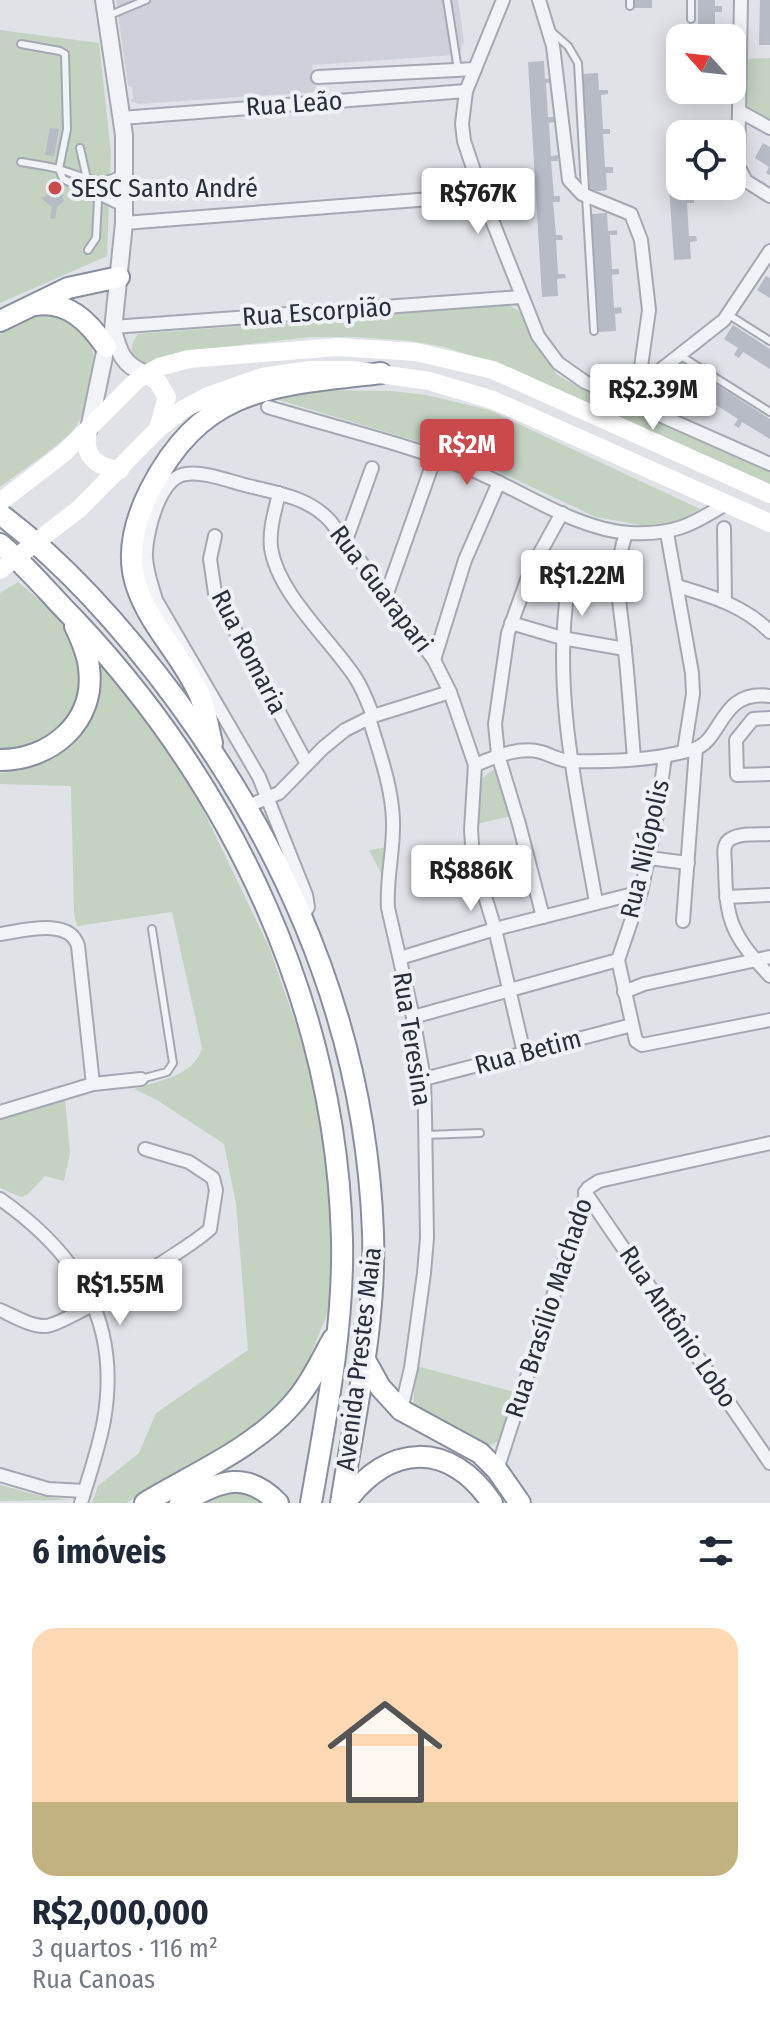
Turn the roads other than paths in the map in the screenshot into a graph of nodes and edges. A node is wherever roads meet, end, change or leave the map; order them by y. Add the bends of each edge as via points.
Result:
1 (146, 0) edge
2 (447, 0) edge
3 (503, 0) edge
4 (539, 0) edge
5 (691, 0) edge
6 (741, 0) edge
7 (106, 8) edge
8 (691, 19) dead end
9 (549, 30) junction
10 (21, 44) dead end
11 (475, 69) junction
12 (458, 70) junction
13 (318, 77) dead end
14 (466, 91) junction
15 (739, 111) junction
16 (121, 118) junction
17 (770, 128) edge
18 (80, 148) dead end
19 (21, 162) dead end
20 (59, 169) junction
21 (125, 169) junction
22 (87, 179) junction
23 (99, 181) junction
24 (586, 193) junction
25 (482, 195) junction
26 (99, 196) junction
27 (770, 196) edge
28 (124, 216) junction
29 (88, 250) dead end
30 (770, 251) edge
31 (766, 267) edge
32 (119, 277) junction
33 (521, 297) junction
34 (31, 305) junction
35 (729, 315) junction
36 (0, 321) edge
37 (594, 331) dead end
38 (111, 335) junction
39 (770, 341) edge
40 (681, 356) junction
41 (381, 373) junction
42 (146, 374) junction
43 (638, 388) junction
44 (623, 399) junction
45 (268, 407) dead end
46 (770, 412) edge
47 (158, 429) junction
48 (88, 431) junction
49 (435, 457) junction
50 (770, 464) edge
51 (372, 468) dead end
52 (120, 470) junction
53 (499, 482) junction
54 (279, 493) junction
55 (770, 494) edge
56 (0, 502) edge
57 (726, 504) junction
58 (562, 513) junction
59 (0, 514) edge
60 (770, 523) edge
61 (724, 528) dead end
62 (626, 533) junction
63 (667, 533) junction
64 (215, 536) dead end
65 (345, 543) junction
66 (0, 544) edge
67 (0, 570) edge
68 (677, 586) junction
69 (617, 593) junction
70 (386, 596) junction
71 (725, 601) junction
72 (73, 618) junction
73 (511, 623) junction
74 (770, 632) edge
75 (562, 638) junction
76 (625, 649) junction
77 (434, 660) junction
78 (450, 692) junction
79 (770, 696) edge
80 (371, 717) junction
81 (770, 718) edge
82 (690, 750) junction
83 (213, 751) junction
84 (498, 755) junction
85 (665, 756) junction
86 (634, 758) junction
87 (0, 760) edge
88 (570, 761) junction
89 (307, 764) junction
90 (475, 765) junction
91 (770, 774) edge
92 (258, 802) junction
93 (770, 834) edge
94 (649, 858) junction
95 (688, 863) junction
96 (641, 892) junction
97 (770, 895) edge
98 (726, 897) junction
99 (596, 902) junction
100 (543, 917) junction
101 (683, 921) dead end
102 (152, 929) dead end
103 (495, 929) junction
104 (0, 934) edge
105 (770, 957) edge
106 (400, 958) junction
107 (618, 960) junction
108 (756, 960) junction
109 (770, 976) edge
110 (509, 989) junction
111 (624, 992) junction
112 (413, 1017) junction
113 (770, 1020) edge
114 (632, 1025) junction
115 (524, 1053) junction
116 (141, 1079) joint
117 (424, 1079) junction
118 (93, 1084) junction
119 (0, 1112) edge
120 (480, 1133) dead end
121 (425, 1135) junction
122 (770, 1143) edge
123 (145, 1149) dead end
124 (585, 1192) junction
125 (0, 1199) edge
126 (93, 1305) junction
127 (0, 1310) edge
128 (339, 1328) junction
129 (364, 1358) junction
130 (401, 1410) junction
131 (770, 1463) edge
132 (497, 1470) junction
133 (0, 1475) edge
134 (82, 1497) edge
135 (145, 1503) edge
136 (180, 1503) edge
137 (278, 1503) edge
138 (311, 1503) edge
139 (343, 1503) edge
140 (492, 1503) edge
141 (520, 1503) edge

1 - 7 lane
2 - 12 lane
3 - 11 street
4 - 9 street
5 - 8 lane
6 - 15 street
7 - 16 street
9 - 24 street via 567,173 576,191
9 - 24 lane via 578,63
10 - 20 lane via 65,54 67,129
11 - 12 street
11 - 14 street
12 - 13 street
14 - 16 street, Rua Leão
14 - 25 street via 464,141
15 - 17 street
15 - 27 street via 740,171
16 - 21 street
18 - 22 lane
19 - 20 lane
20 - 22 lane
20 - 26 lane via 66,181
21 - 23 lane
21 - 28 street
22 - 23 lane
23 - 26 lane
24 - 37 lane
24 - 43 street via 631,214 641,240 649,322
25 - 28 street
25 - 33 street
26 - 28 lane
26 - 29 lane via 96,238
28 - 32 street
30 - 31 street
31 - 35 street
32 - 34 highway via 76,285
32 - 38 street
33 - 38 street, Rua Escorpião
33 - 44 street via 538,336 558,363
34 - 36 highway
34 - 38 highway via 46,303 72,311
35 - 39 lane
35 - 40 street
38 - 42 street via 122,359
38 - 48 street
40 - 43 street
40 - 46 lane
41 - 47 main road via 310,370 248,381 190,405
41 - 57 main road via 493,400
41 - 83 highway via 284,385 227,404 178,446 145,500 132,543 135,582 201,698
42 - 47 main road via 167,397
42 - 48 main road
42 - 55 main road via 179,361 309,349 416,352 507,376
43 - 44 street
44 - 50 street
45 - 49 street
47 - 52 main road
48 - 52 main road via 91,458
48 - 56 main road
49 - 53 street
49 - 70 street
51 - 65 street
52 - 67 main road, bridge
53 - 58 street
53 - 77 street via 465,560
54 - 65 street, Rua Guarapari via 314,506
54 - 80 street, Rua Teresina via 271,541 279,574 355,676
54 - 92 street, Rua Guarapari via 181,475 158,504 146,549 156,600 253,766
57 - 60 main road
57 - 63 street
58 - 62 street
58 - 73 street via 531,569
59 - 83 highway, Avenida Prestes Maia via 49,555 124,633
61 - 71 street
62 - 63 street
62 - 69 street via 617,566
63 - 68 street
64 - 89 street, Rua Romaria via 210,559 215,593
65 - 70 street, Rua Guarapari
66 - 72 highway, Avenida Prestes Maia
68 - 71 street
68 - 82 street via 692,673
69 - 75 street via 572,584
69 - 76 street
70 - 77 street, Rua Guarapari
71 - 74 street
72 - 87 highway via 89,668 88,696 79,716 54,747
72 - 128 highway, Avenida Prestes Maia via 136,689 193,767 226,821 283,943 313,1040 334,1142 342,1239
73 - 75 street
73 - 84 street via 495,724
75 - 76 street
75 - 88 street
76 - 86 street
77 - 78 street, Rua Guarapari
78 - 80 street
78 - 90 street, Rua Guarapari
79 - 82 street via 753,696 734,705 705,743
80 - 89 street via 345,730
80 - 106 street, Rua Teresina via 391,795 393,846 387,892
81 - 91 street via 753,719 736,740 737,775
82 - 85 street
82 - 95 street
83 - 92 highway, Avenida Prestes Maia
84 - 88 street via 533,751
84 - 90 street
84 - 100 street
85 - 86 street
85 - 94 street, Rua Nilópolis
86 - 88 street
88 - 99 street
89 - 92 street via 279,793
90 - 103 street, Rua Guarapari via 471,847
92 - 129 highway, Avenida Prestes Maia via 333,1004 363,1119 373,1234
93 - 98 street via 729,840
94 - 95 street
94 - 96 street, Rua Nilópolis
95 - 101 street
96 - 99 street
96 - 107 street, Rua Nilópolis
97 - 98 street
98 - 108 street via 732,929
99 - 100 street
100 - 103 street
102 - 116 lane via 173,1063 167,1072
103 - 106 street
103 - 110 street, Rua Guarapari
104 - 118 street via 54,928 77,940
105 - 108 street
106 - 112 street, Rua Teresina
107 - 110 street
107 - 111 street, Rua Nilópolis
108 - 109 street
108 - 111 street
110 - 112 street
110 - 115 street, Rua Guarapari
111 - 114 street, Rua Nilópolis
112 - 117 street, Rua Teresina
113 - 114 street via 642,1045
114 - 115 street, Rua Betim
115 - 117 street, Rua Betim
116 - 118 street
117 - 121 street, Rua Teresina
118 - 119 street
120 - 121 lane
121 - 130 street, Rua Teresina via 424,1273
122 - 124 street, Rua Brasílio Machado via 599,1181
123 - 126 street via 189,1162 213,1178 212,1224
124 - 131 street, Rua Antônio Lobo
124 - 132 street, Rua Brasílio Machado
125 - 126 street via 57,1246
126 - 127 street via 43,1326
126 - 134 street via 102,1326 107,1394 100,1440
128 - 135 highway via 302,1392 279,1418
128 - 138 highway, Avenida Prestes Maia
129 - 130 highway
129 - 139 highway, Avenida Prestes Maia
130 - 132 highway via 469,1446
132 - 141 highway
133 - 134 street
136 - 137 highway via 233,1481 259,1488
139 - 140 highway via 377,1470 415,1456 459,1468

